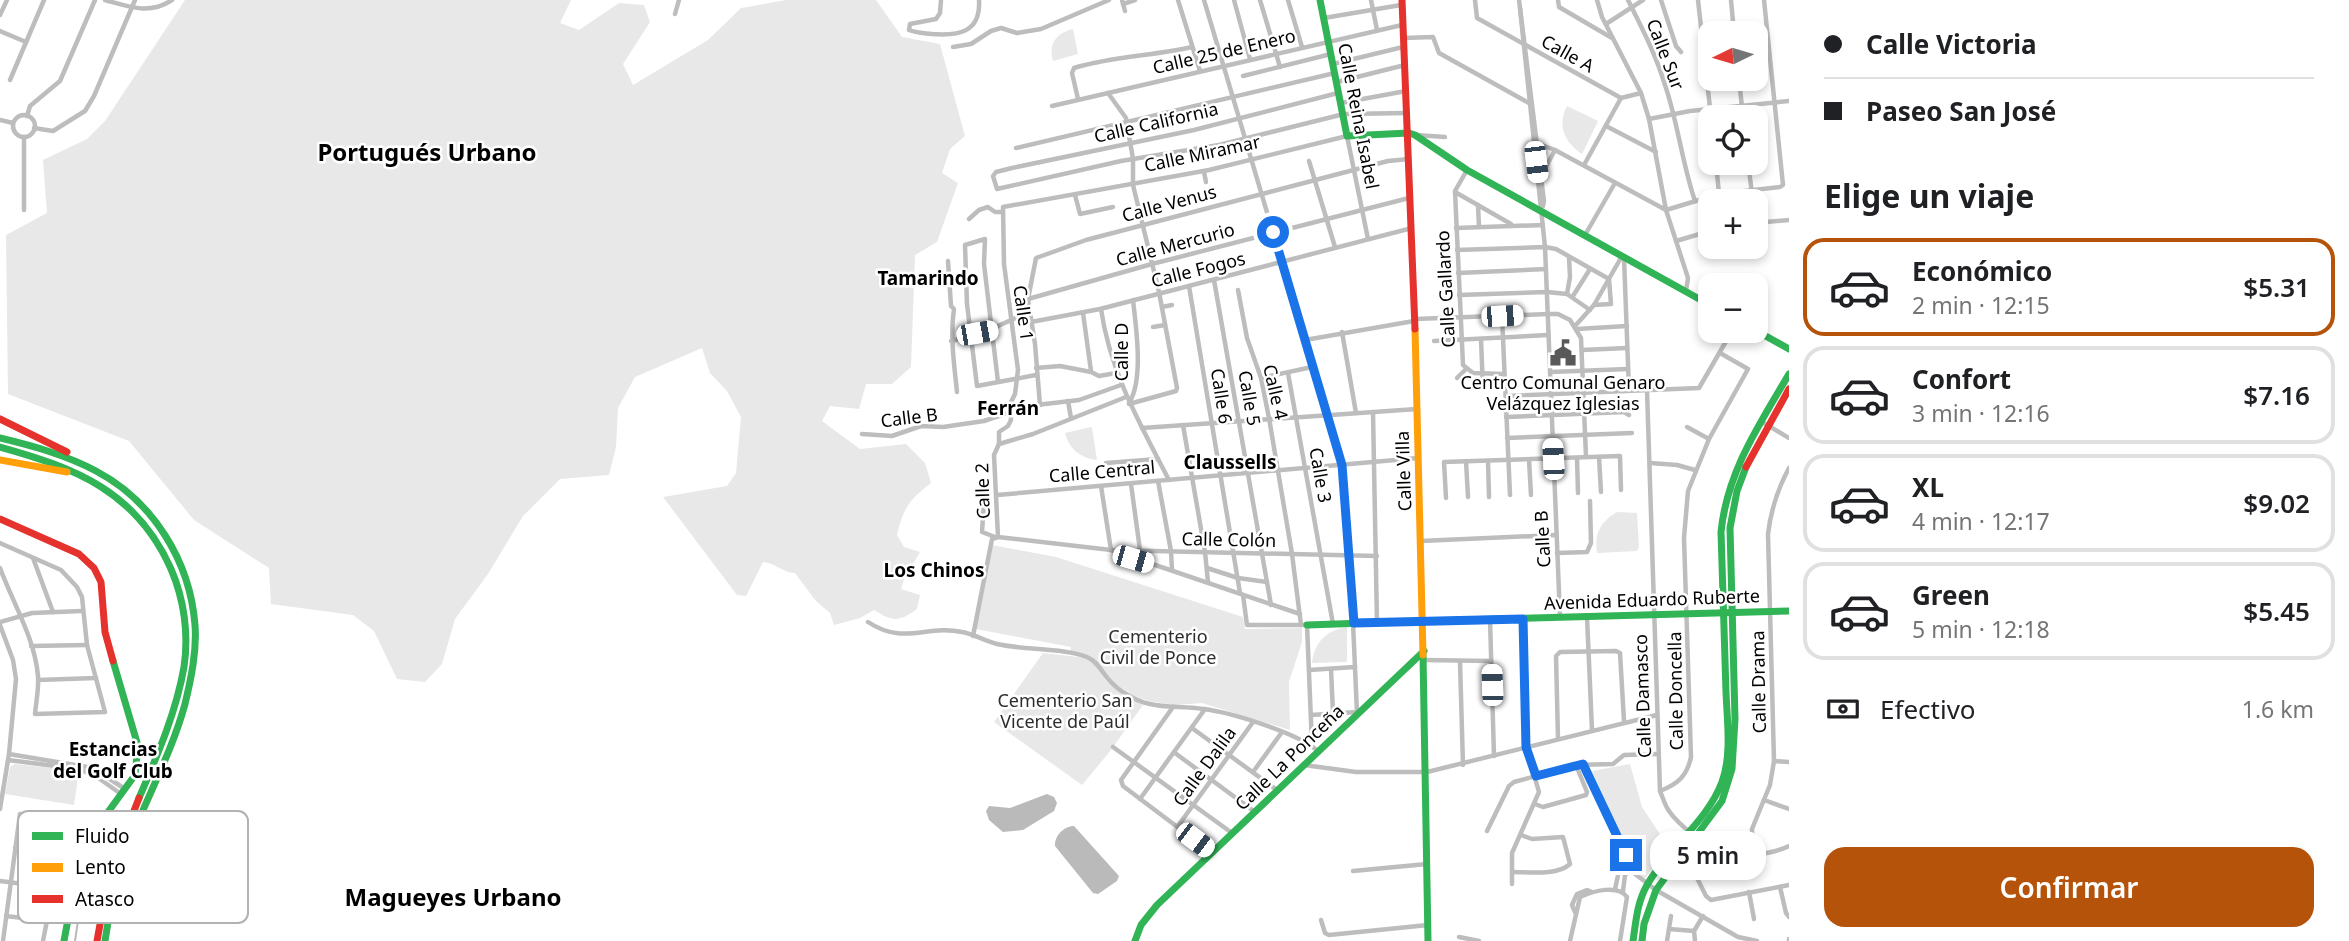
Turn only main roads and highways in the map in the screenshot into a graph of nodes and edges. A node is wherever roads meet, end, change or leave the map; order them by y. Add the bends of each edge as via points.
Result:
1 (1320, 0) edge
2 (1402, 3) edge
3 (1412, 134) junction
4 (1347, 136) joint
5 (1698, 298) edge
6 (1768, 337) edge
7 (1789, 349) edge
8 (1789, 374) edge
9 (1789, 389) edge
10 (0, 419) edge
11 (1765, 424) junction
12 (0, 438) edge
13 (0, 447) edge
14 (0, 460) edge
15 (93, 468) junction
16 (105, 487) junction
17 (0, 519) edge
18 (1789, 611) edge
19 (1728, 612) junction
20 (1424, 621) junction
21 (1304, 625) road end
22 (1424, 652) junction
23 (109, 811) edge
24 (133, 811) edge
25 (143, 811) edge
26 (1693, 834) junction
27 (1652, 887) junction
28 (67, 923) edge
29 (99, 923) edge
30 (109, 923) edge
31 (64, 941) edge
32 (97, 941) edge
33 (106, 941) edge
34 (1135, 941) edge
35 (1428, 941) edge
36 (1633, 941) edge
37 (1642, 941) edge

1 - 4 main road, Calle Reina Isabel
2 - 3 main road, Calle Villa
3 - 4 main road, Calle Miramar
3 - 5 main road via 1467,170
3 - 20 main road, Calle Villa via 1409,159
6 - 7 main road
8 - 11 main road
9 - 11 main road
10 - 15 main road
11 - 19 main road via 1731,509
12 - 15 main road
13 - 16 main road via 64,466
14 - 16 main road via 66,472
15 - 25 main road via 137,500 164,533 193,604 194,669 183,712
16 - 24 main road via 143,520 168,559 183,604 187,647 172,716
17 - 23 main road via 79,554 101,582 106,632 138,746 135,775
18 - 19 main road, Avenida Eduardo Ruberte
19 - 20 main road, Avenida Eduardo Ruberte
19 - 26 main road via 1734,765 1722,801
20 - 21 main road, Avenida Eduardo Ruberte
20 - 22 main road, Calle Villa
22 - 34 main road, Calle La Ponceña via 1315,748 1303,765 1148,915
22 - 35 main road, Calle Villa
26 - 27 main road via 1681,857
26 - 27 main road via 1668,857
27 - 36 main road via 1639,903
27 - 37 main road via 1641,917
28 - 31 main road
29 - 32 main road
30 - 33 main road

